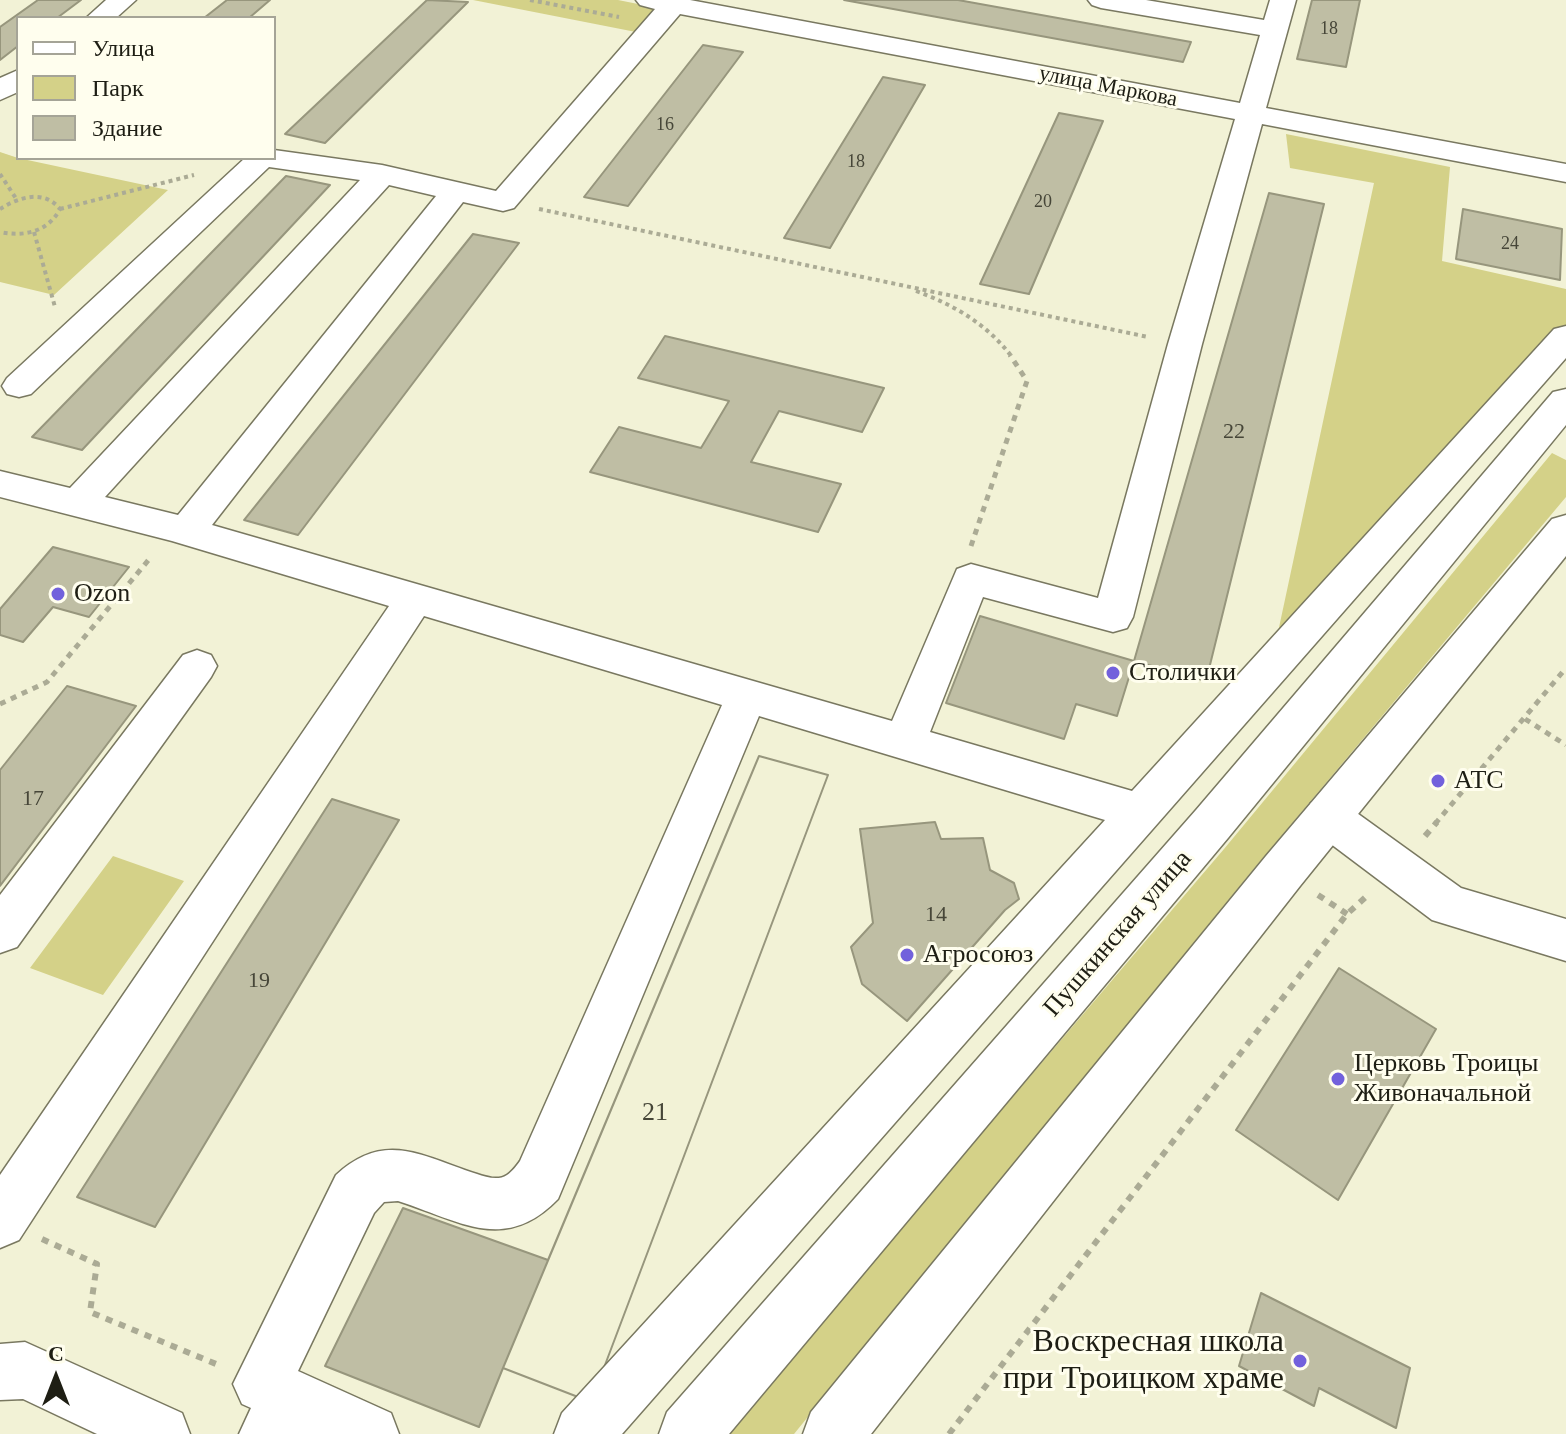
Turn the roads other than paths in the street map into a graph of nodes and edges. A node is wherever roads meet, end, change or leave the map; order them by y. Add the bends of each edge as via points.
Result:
1 (123, 0) edge
2 (1101, 0) edge
3 (661, 2) edge
4 (1279, 15) edge
5 (102, 16) edge
6 (16, 80) edge
7 (0, 92) edge
8 (1252, 114) junction
9 (276, 159) edge
10 (260, 160) edge
11 (1566, 173) edge
12 (382, 174) junction
13 (456, 191) junction
14 (1566, 337) edge
15 (6, 390) edge
16 (1558, 424) edge
17 (0, 484) edge
18 (78, 503) junction
19 (181, 530) junction
20 (1565, 533) edge
21 (415, 598) junction
22 (197, 666) dead end
23 (747, 695) junction
24 (905, 742) junction
25 (1141, 812) junction
26 (1327, 816) junction
27 (0, 932) edge
28 (1566, 940) edge
29 (1, 1221) edge
30 (0, 1372) edge
31 (279, 1416) edge
32 (161, 1434) edge
33 (370, 1434) edge
34 (583, 1434) edge
35 (689, 1434) edge
36 (833, 1434) edge

1 - 5 street
2 - 4 street
3 - 8 street, улица Маркова
3 - 13 street via 503,202
4 - 8 street
6 - 7 street
8 - 11 street, улица Маркова
8 - 24 street via 1113,617 971,579
9 - 12 street
10 - 15 street via 65,342
12 - 13 street
12 - 18 street
13 - 19 street
14 - 25 street
16 - 35 main road, Пушкинская улица
17 - 18 street
18 - 19 street
19 - 21 street
20 - 26 main road
21 - 23 street
21 - 29 street
22 - 27 street
23 - 24 street
23 - 31 street via 539,1180 520,1200 490,1205 398,1175 373,1177 355,1194 262,1384
24 - 25 street
25 - 34 street
26 - 28 street via 1448,905
26 - 36 main road
30 - 32 street via 25,1370
31 - 33 street

